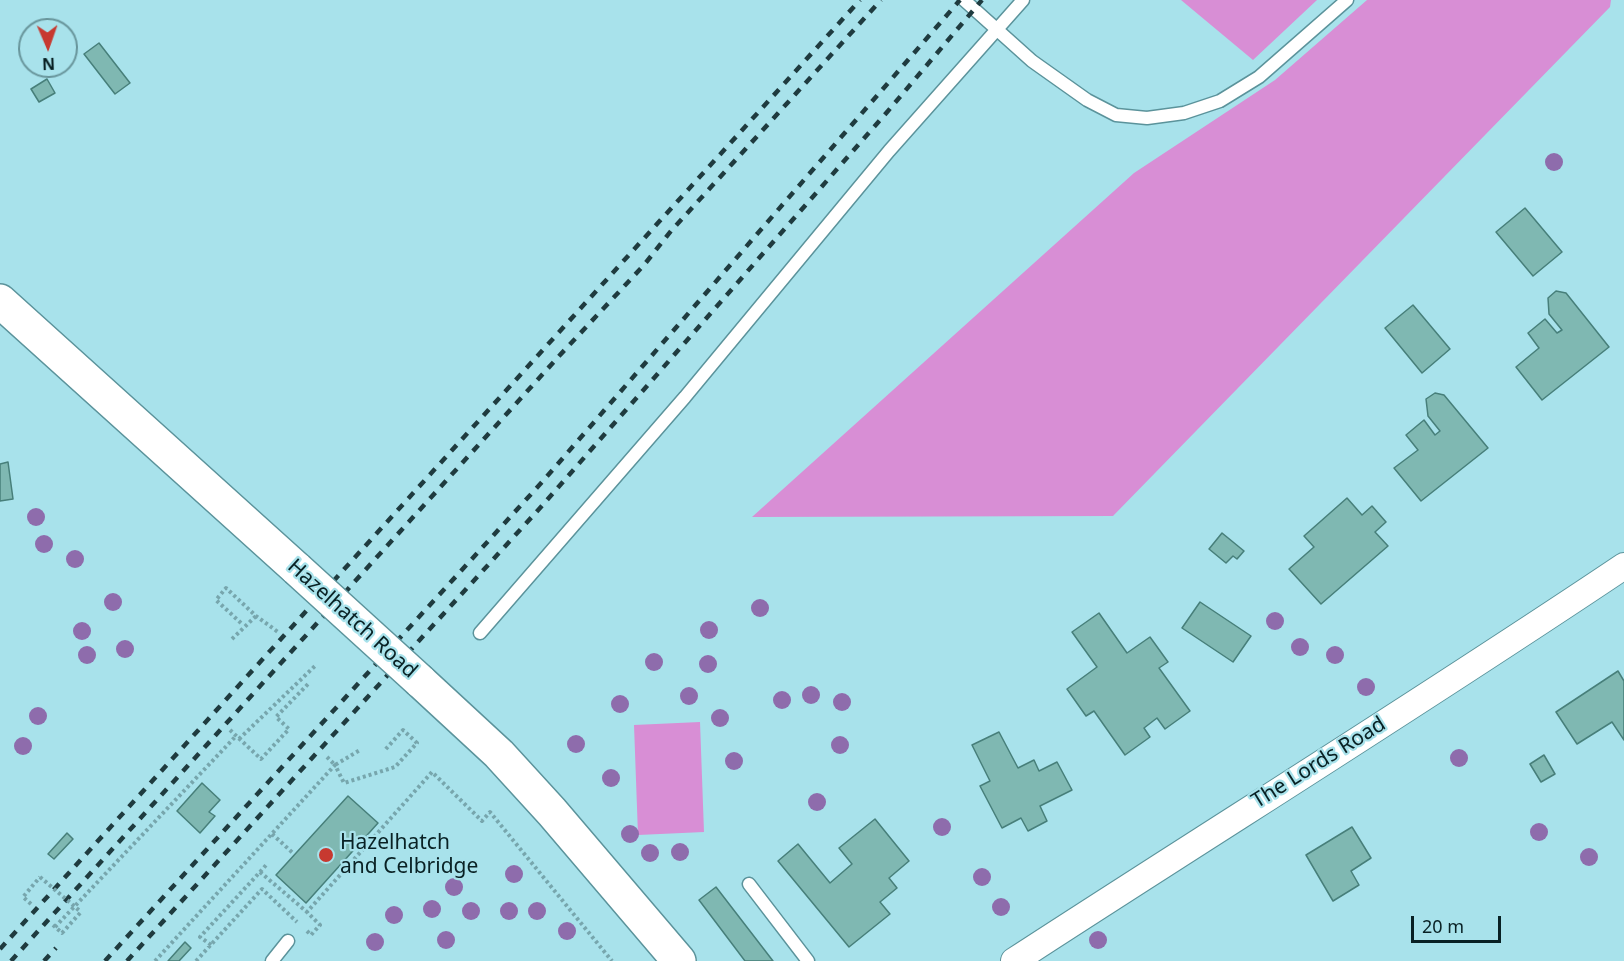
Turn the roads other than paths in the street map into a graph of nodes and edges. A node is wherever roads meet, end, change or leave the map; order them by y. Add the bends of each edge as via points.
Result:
1 (964, 0) edge
2 (1023, 0) edge
3 (1347, 0) edge
4 (996, 28) junction
5 (0, 301) edge
6 (1624, 566) edge
7 (480, 633) dead end
8 (749, 884) dead end
9 (288, 941) dead end
10 (272, 961) edge
11 (679, 961) edge
12 (808, 961) edge
13 (1014, 961) edge

1 - 4 lane
2 - 4 lane
3 - 4 lane via 1259,77 1220,101 1184,113 1147,118 1116,115 1087,100 1032,61
4 - 7 lane
5 - 11 main road, Hazelhatch Road, bridge via 499,754
6 - 13 street, The Lords Road
8 - 12 lane
9 - 10 lane

